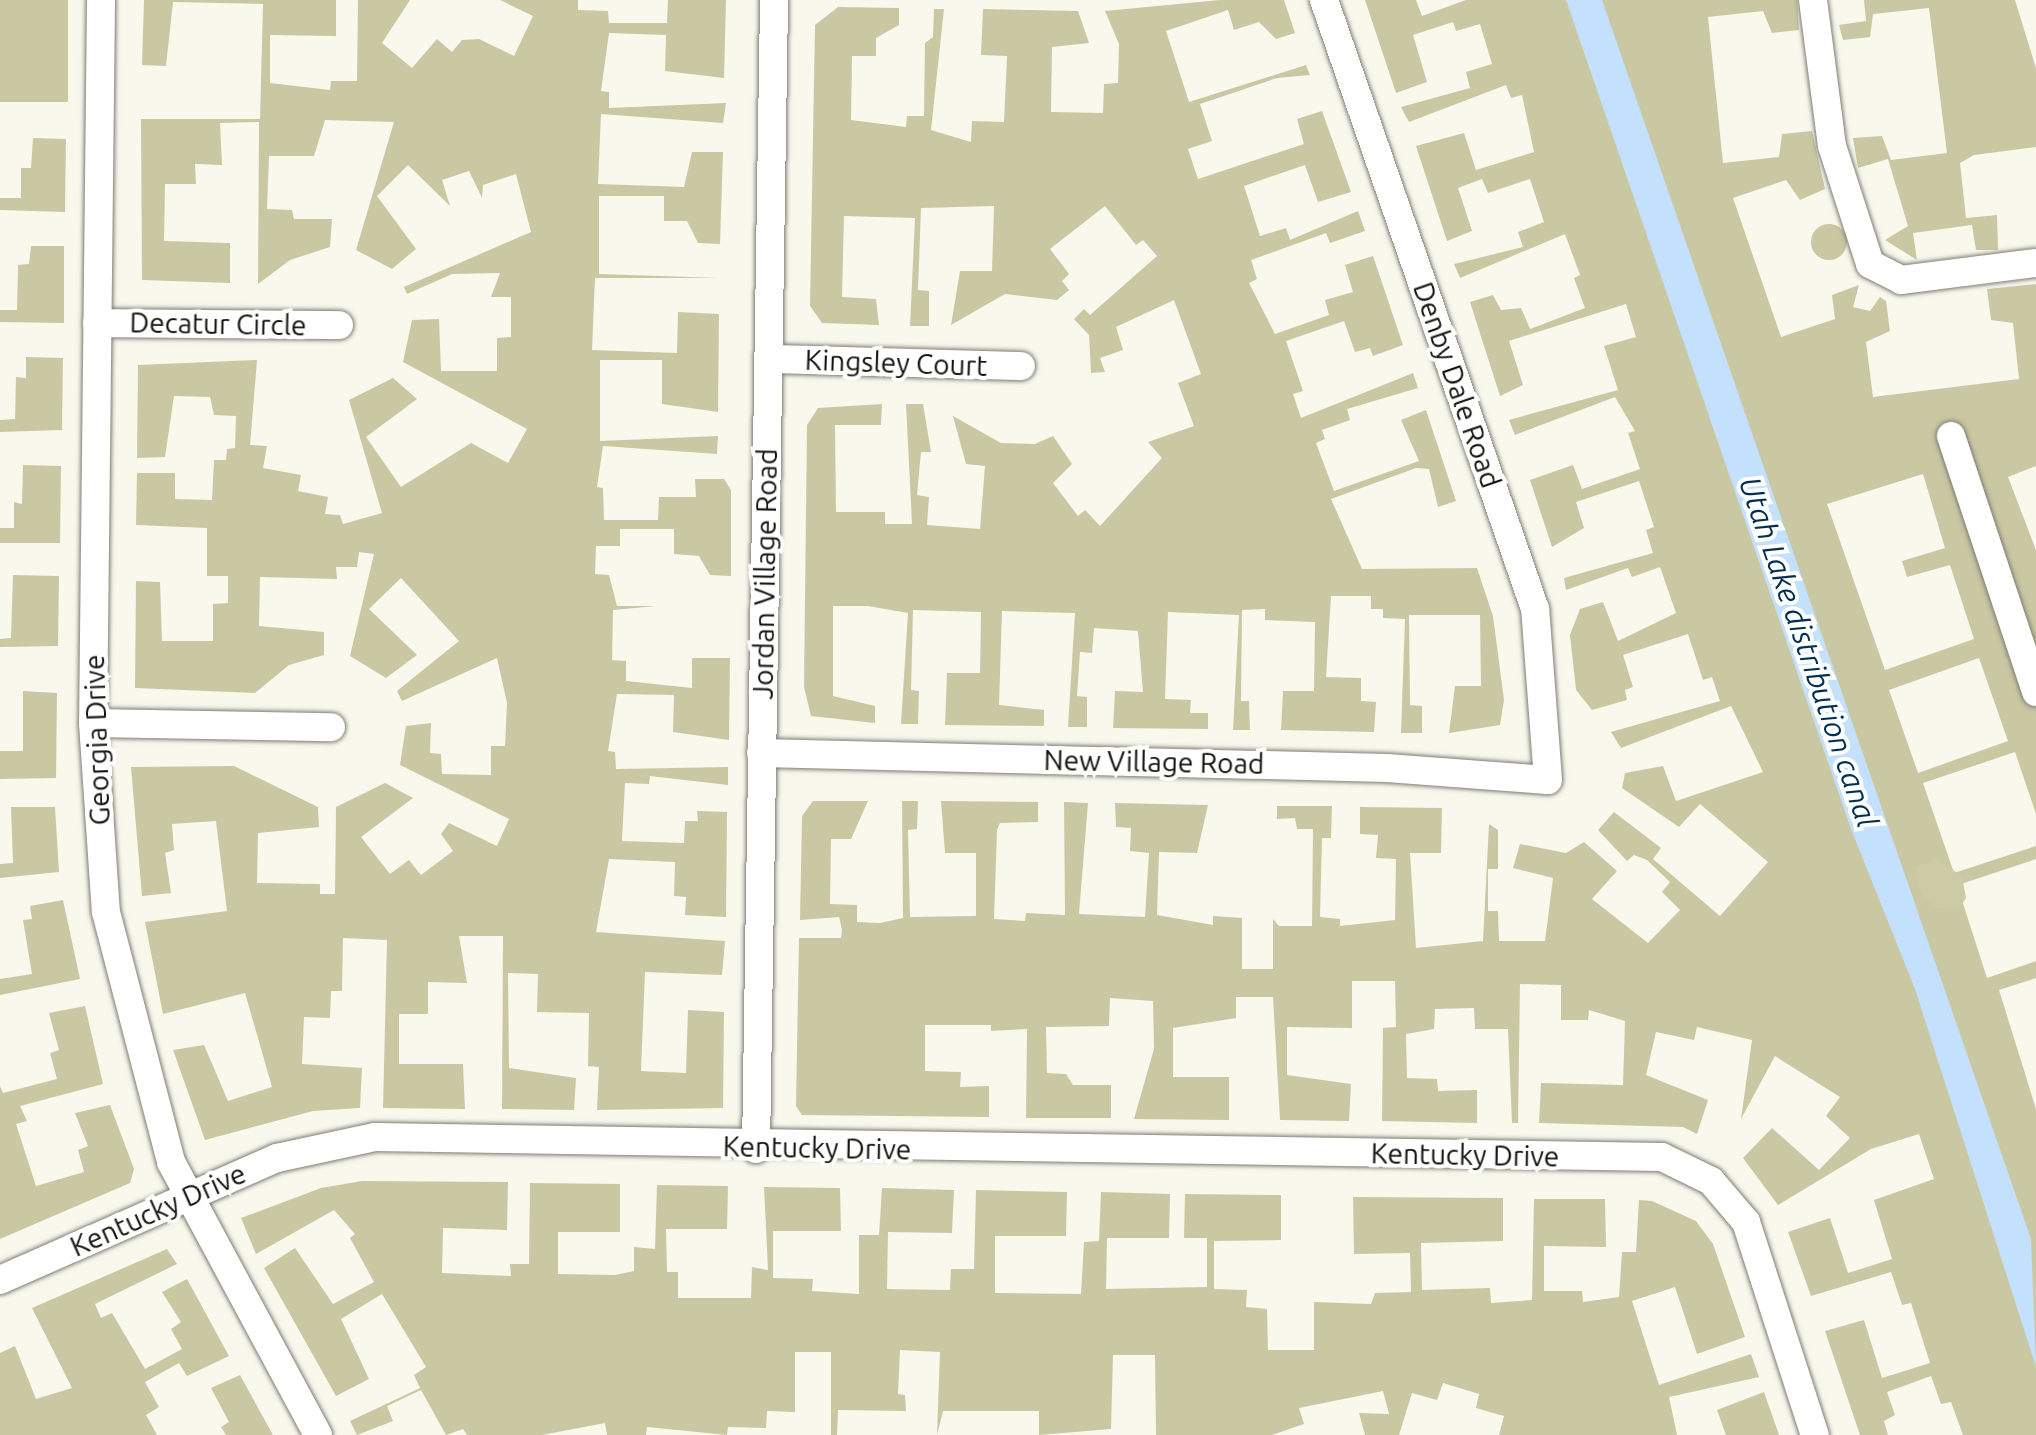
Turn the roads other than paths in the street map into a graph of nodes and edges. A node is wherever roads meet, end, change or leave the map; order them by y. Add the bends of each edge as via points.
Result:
1 (101, 0) edge
2 (774, 0) edge
3 (1324, 0) edge
4 (1813, 0) edge
5 (2036, 263) edge
6 (97, 323) junction
7 (339, 325) dead end
8 (770, 359) junction
9 (1021, 366) dead end
10 (1951, 436) dead end
11 (2036, 692) edge
12 (93, 723) junction
13 (331, 727) dead end
14 (761, 753) junction
15 (1548, 780) joint
16 (756, 1149) junction
17 (188, 1199) junction
18 (0, 1280) edge
19 (318, 1435) edge
20 (1815, 1435) edge

1 - 6 street, Georgia Drive
2 - 8 street, Jordan Village Road
3 - 15 street, Denby Dale Road via 1535,609
4 - 5 street via 1832,146 1870,264 1901,280
6 - 7 street, Decatur Circle
6 - 12 street, Georgia Drive
8 - 9 street, Kingsley Court
8 - 14 street, Jordan Village Road
10 - 11 street
12 - 13 street
12 - 17 street, Georgia Drive via 106,912 171,1162
14 - 15 street, New Village Road via 1387,768
14 - 16 street, Jordan Village Road
16 - 17 street, Kentucky Drive via 375,1137 277,1158
16 - 20 street, Kentucky Drive via 1662,1157 1711,1181 1746,1222
17 - 18 street, Kentucky Drive
17 - 19 street, Georgia Drive

